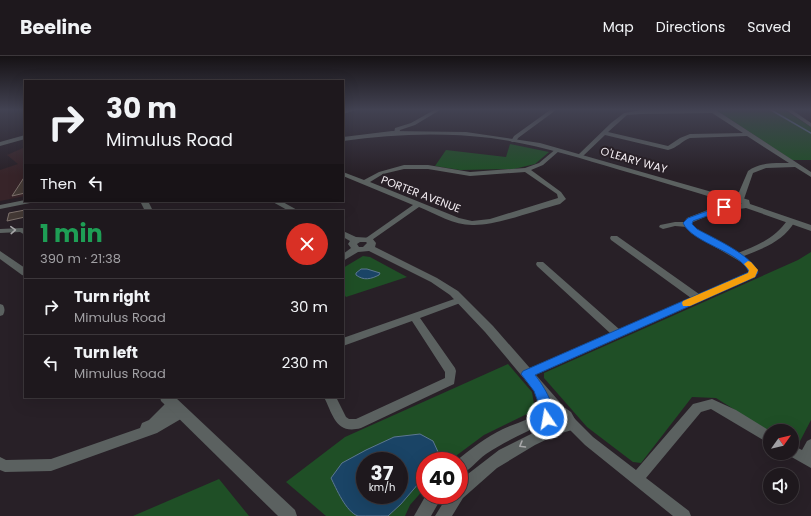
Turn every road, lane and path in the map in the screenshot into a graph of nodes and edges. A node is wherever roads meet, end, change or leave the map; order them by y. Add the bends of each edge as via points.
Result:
1 (524, 131) edge
2 (744, 131) edge
3 (397, 133) joint
4 (605, 133) joint
5 (748, 134) junction
6 (24, 137) edge
7 (344, 139) edge
8 (514, 141) junction
9 (0, 144) edge
10 (557, 150) junction
11 (580, 156) junction
12 (796, 165) junction
13 (526, 170) junction
14 (344, 174) edge
15 (811, 175) edge
16 (364, 183) junction
17 (25, 202) edge
18 (277, 202) edge
19 (729, 202) junction
20 (743, 202) junction
21 (418, 205) junction
22 (0, 207) edge
23 (293, 210) edge
24 (791, 221) junction
25 (688, 224) junction
26 (663, 227) dead end
27 (811, 228) edge
28 (0, 231) edge
29 (24, 232) edge
30 (344, 235) edge
31 (614, 238) dead end
32 (369, 244) junction
33 (356, 245) junction
34 (0, 249) edge
35 (737, 256) junction
36 (4, 257) edge
37 (344, 257) edge
38 (540, 264) dead end
39 (24, 272) edge
40 (698, 298) junction
41 (460, 300) junction
42 (0, 307) edge
43 (0, 313) edge
44 (414, 317) junction
45 (617, 333) junction
46 (344, 342) edge
47 (527, 374) junction
48 (330, 398) edge
49 (174, 404) edge
50 (551, 413) junction
51 (563, 425) junction
52 (763, 434) edge
53 (811, 445) edge
54 (799, 455) edge
55 (468, 460) edge
56 (808, 460) edge
57 (2, 467) edge
58 (636, 479) junction
59 (468, 483) edge
60 (429, 504) edge
61 (451, 504) edge
62 (678, 514) edge
63 (289, 516) edge
64 (422, 516) edge
65 (443, 516) edge

1 - 8 street
2 - 5 street
3 - 7 street, O'LEARY WAY
3 - 8 street, O'LEARY WAY via 468,134
4 - 5 street via 668,148 674,147 681,138 690,136
4 - 11 street
5 - 12 street
6 - 9 street
8 - 10 street, O'LEARY WAY
10 - 11 street, O'LEARY WAY
10 - 13 street via 541,164
11 - 19 street, O'LEARY WAY
12 - 15 street
12 - 20 street via 754,169 750,172
13 - 16 street via 470,174 404,167 389,170
13 - 21 street, PORTER AVENUE via 559,193 562,199 491,221 472,223
14 - 16 street, PORTER AVENUE
16 - 21 street, PORTER AVENUE
17 - 22 street
18 - 23 street
19 - 20 street, O'LEARY WAY via 741,207
19 - 25 street via 690,220
20 - 24 street
21 - 32 street
24 - 27 street
24 - 35 street via 786,232
25 - 26 street
25 - 35 street via 694,231
28 -> 29 street
30 - 33 street
31 - 40 street
32 - 33 street via 365,250
32 - 41 street via 446,287
33 - 37 street
34 - 36 street
35 - 40 street via 751,267 754,272 752,275
36 - 39 street
38 - 45 street
40 - 45 street
41 - 44 street
41 - 47 street via 489,329
42 - 43 street
44 - 46 street
44 - 48 street via 451,371 450,381 352,425 342,421
45 - 47 street
47 - 50 street via 539,389
49 - 57 street via 171,419 153,429 51,465
49 - 63 street
50 - 51 street via 549,422
50 - 55 street via 507,434
51 - 58 street via 589,441
51 -> 59 street via 507,453
52 - 58 street via 712,404 697,408
53 - 56 street
54 - 56 street
58 - 62 street
60 - 64 street
61 - 65 street

